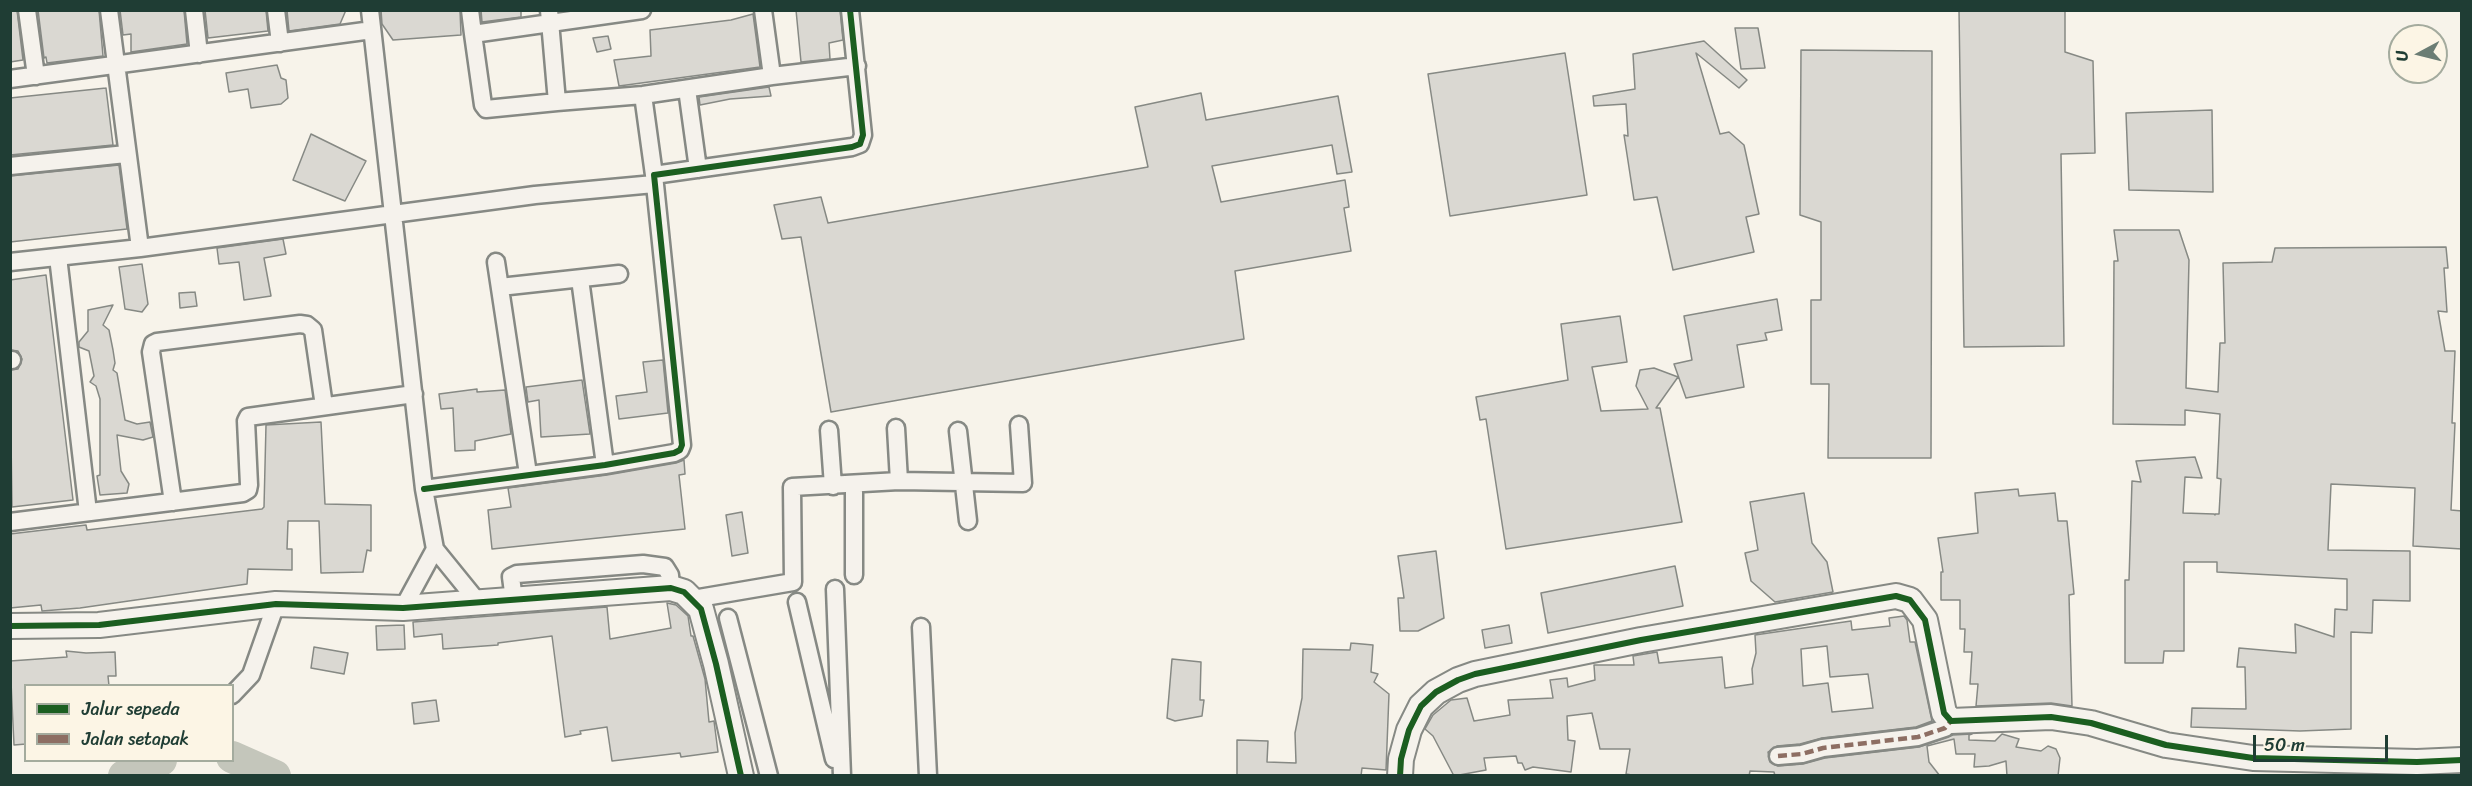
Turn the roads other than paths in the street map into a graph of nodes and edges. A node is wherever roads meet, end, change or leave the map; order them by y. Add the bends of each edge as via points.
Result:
1 (27, 10) edge
2 (109, 10) edge
3 (194, 10) edge
4 (276, 10) edge
5 (370, 10) edge
6 (470, 10) edge
7 (763, 10) edge
8 (849, 10) edge
9 (636, 11) edge
10 (549, 16) edge
11 (372, 30) junction
12 (472, 34) junction
13 (280, 43) junction
14 (199, 54) junction
15 (115, 65) junction
16 (857, 66) junction
17 (36, 76) junction
18 (772, 76) junction
19 (10, 79) edge
20 (687, 89) junction
21 (643, 95) junction
22 (557, 102) junction
23 (126, 154) junction
24 (10, 166) edge
25 (698, 169) junction
26 (654, 179) junction
27 (392, 214) junction
28 (140, 248) junction
29 (58, 257) junction
30 (10, 262) edge
31 (496, 262) dead end
32 (619, 274) dead end
33 (580, 279) junction
34 (500, 288) junction
35 (414, 394) junction
36 (324, 406) junction
37 (1019, 425) dead end
38 (897, 428) dead end
39 (829, 430) dead end
40 (958, 431) dead end
41 (604, 465) junction
42 (528, 474) junction
43 (899, 481) junction
44 (963, 483) junction
45 (854, 484) junction
46 (833, 486) junction
47 (424, 489) junction
48 (173, 502) junction
49 (88, 512) junction
50 (968, 521) dead end
51 (10, 522) edge
52 (435, 549) junction
53 (854, 575) dead end
54 (835, 589) dead end
55 (693, 599) junction
56 (478, 602) junction
57 (797, 602) dead end
58 (276, 604) junction
59 (403, 608) junction
60 (729, 618) dead end
61 (10, 626) edge
62 (921, 627) dead end
63 (234, 693) edge
64 (1951, 721) junction
65 (1778, 756) dead end
66 (2462, 760) edge
67 (741, 776) edge
68 (769, 776) edge
69 (840, 776) edge
70 (928, 776) edge
71 (1400, 776) edge

1 - 17 street
2 - 15 street
3 - 14 street
4 - 13 street
5 - 11 street
6 - 12 street
7 - 18 street
8 - 16 street
9 - 10 street
10 - 12 street
10 - 22 street
11 - 13 street
11 - 27 street
12 - 22 street via 486,109
13 - 14 street
14 - 15 street
15 - 17 street
15 - 23 street
16 - 18 street
16 - 25 street via 863,135 860,144
17 - 19 street
18 - 20 street
20 - 21 street
20 - 25 street
21 - 22 street
21 - 26 street
23 - 24 street
23 - 28 street
25 - 26 street
26 - 27 street
26 - 41 street via 682,445 674,453
27 - 28 street
27 - 35 street
28 - 29 street
29 - 30 street
29 - 49 street
31 - 34 street
32 - 33 street
33 - 34 street
33 - 41 street
34 - 42 street
35 - 36 street
35 - 47 street
36 - 48 street via 248,417 248,490
36 - 48 street via 313,330 308,326 153,344
37 - 44 street via 1023,483
38 - 43 street
39 - 46 street
40 - 44 street
41 - 42 street
42 - 47 street
43 - 44 street
43 - 45 street
44 - 50 street
45 - 46 street
45 - 53 street
46 - 55 street via 792,487 793,582
47 - 52 street
48 - 49 street
49 - 51 street
52 - 56 street
52 - 59 street
54 - 69 street
55 - 56 street via 671,588
55 - 67 street via 701,609 716,664
56 - 59 street
57 - 69 street
58 - 59 street
58 - 61 street via 99,625
58 - 63 street via 251,675
60 - 68 street
62 - 70 street
64 - 65 street via 1945,728 1918,737
64 - 66 street via 2051,717 2091,723 2166,745 2253,758
64 - 71 street via 1944,713 1925,620 1910,600 1896,596 1641,640 1458,680 1421,706 1409,730

